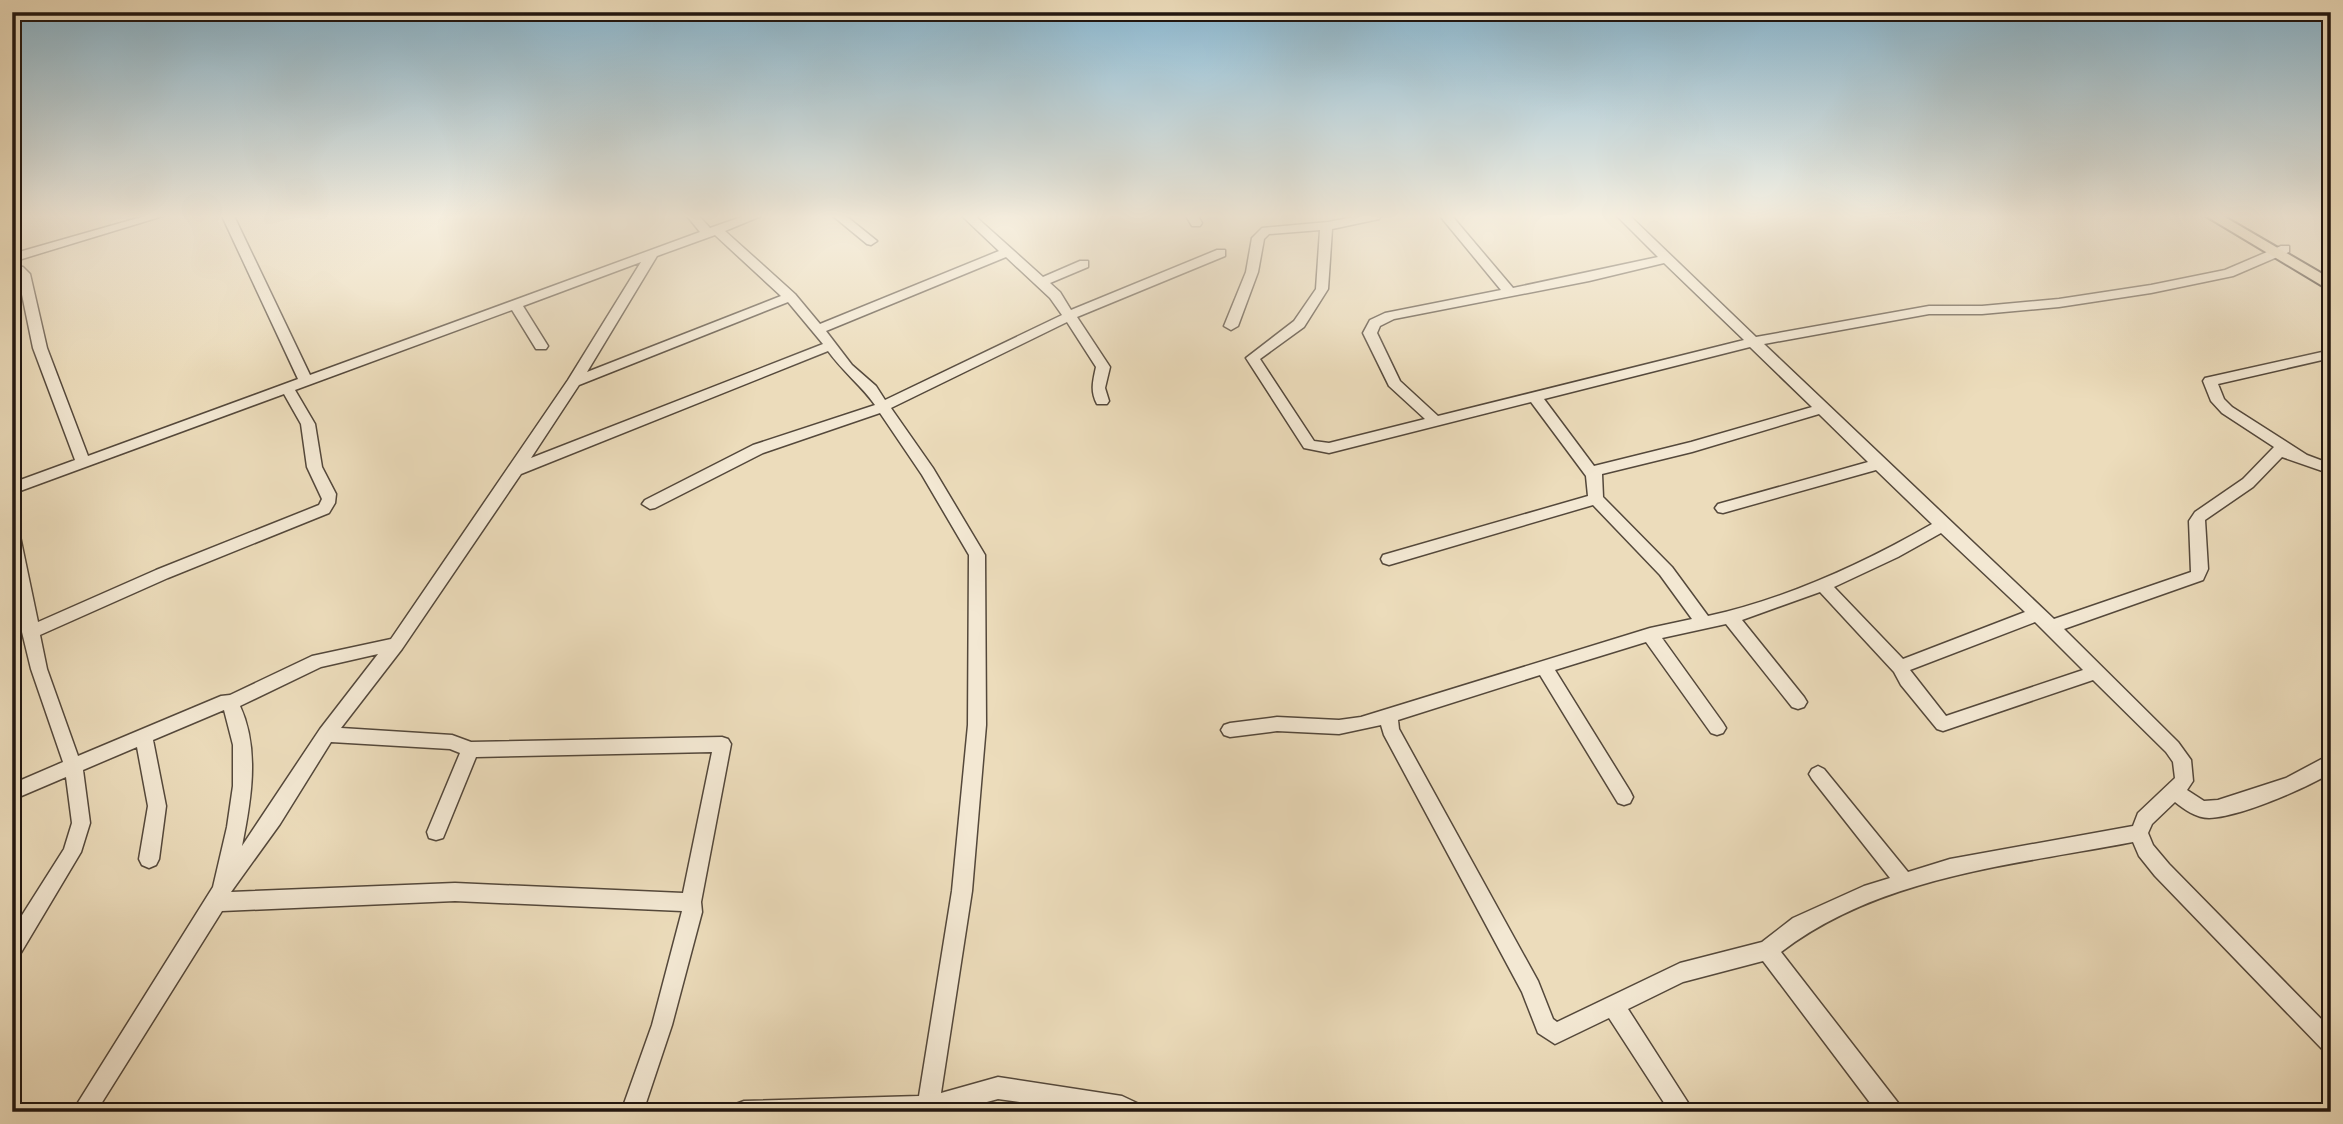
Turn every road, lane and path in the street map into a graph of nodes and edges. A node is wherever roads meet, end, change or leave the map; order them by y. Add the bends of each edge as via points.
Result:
1 (253, 268) edge
2 (612, 268) edge
3 (643, 268) edge
4 (756, 268) edge
5 (967, 268) edge
6 (1028, 268) edge
7 (1074, 268) edge
8 (1183, 268) edge
9 (1252, 268) edge
10 (1323, 268) edge
11 (1490, 268) edge
12 (1619, 268) edge
13 (1677, 268) edge
14 (2238, 268) edge
15 (2306, 268) edge
16 (2313, 268) edge
17 (12, 270) edge
18 (2331, 278) edge
19 (1042, 282) junction
20 (2331, 286) edge
21 (1510, 293) junction
22 (790, 297) junction
23 (515, 304) junction
24 (1070, 316) junction
25 (1231, 326) dead end
26 (817, 330) junction
27 (1754, 342) junction
28 (831, 345) junction
29 (541, 346) dead end
30 (2331, 354) edge
31 (306, 382) junction
32 (574, 382) junction
33 (286, 388) junction
34 (1534, 397) junction
35 (1102, 401) dead end
36 (882, 407) junction
37 (1822, 410) junction
38 (1435, 421) junction
39 (2302, 459) junction
40 (83, 463) junction
41 (1880, 464) junction
42 (2331, 469) edge
43 (516, 471) junction
44 (1593, 475) junction
45 (12, 489) edge
46 (1596, 499) junction
47 (650, 504) dead end
48 (1723, 508) dead end
49 (1942, 525) junction
50 (12, 536) edge
51 (1389, 559) dead end
52 (1823, 585) junction
53 (1730, 617) junction
54 (2044, 620) junction
55 (1703, 622) junction
56 (30, 632) junction
57 (1650, 634) junction
58 (396, 643) junction
59 (1544, 666) junction
60 (1900, 667) junction
61 (2096, 672) junction
62 (1798, 702) dead end
63 (230, 703) junction
64 (1389, 714) junction
65 (1717, 728) dead end
66 (1230, 730) dead end
67 (326, 734) junction
68 (144, 738) junction
69 (470, 750) junction
70 (2331, 762) edge
71 (73, 766) junction
72 (1818, 774) dead end
73 (2175, 791) junction
74 (12, 792) edge
75 (1624, 797) dead end
76 (436, 832) dead end
77 (2139, 833) junction
78 (149, 859) dead end
79 (1904, 881) junction
80 (220, 895) junction
81 (691, 902) junction
82 (12, 949) edge
83 (1767, 950) junction
84 (1614, 1007) junction
85 (2331, 1044) edge
86 (928, 1107) junction
87 (83, 1112) edge
88 (632, 1112) edge
89 (744, 1112) edge
90 (1131, 1112) edge
91 (1683, 1112) edge
92 (1891, 1112) edge

1 - 31 street
2 - 23 street
3 - 32 street
4 - 22 street
5 - 26 street
6 - 19 street
7 - 19 street
8 - 24 street
9 - 25 street
10 - 38 street via 1322,289 1299,324 1256,355 1255,361 1309,445 1329,448
11 - 21 street
12 - 21 street
13 - 27 street
14 - 27 street via 2151,289 2059,303 1928,310
15 - 20 main road
16 - 18 main road
17 - 40 street via 24,274 40,348
19 - 24 street
21 - 38 street via 1375,323 1370,333 1394,383
22 - 26 street
22 - 32 street
23 - 29 street
23 - 31 street
24 - 35 street via 1103,367 1098,388
24 - 36 street
26 - 28 street
27 - 34 street
27 - 37 street
28 - 36 street
28 - 43 street
30 - 39 street via 2210,381 2227,410
31 - 33 street
32 - 43 street
33 - 40 street
33 - 56 street via 303,412 315,470 330,493 324,509
34 - 38 street
34 - 44 street
36 - 47 street via 758,449
36 - 86 street via 928,472 977,555 977,725 962,891
37 - 41 street
37 - 44 street via 1597,470
39 - 42 street
39 - 54 street via 2279,451 2248,482 2200,516 2197,576
40 - 45 street
41 - 48 street
41 - 49 street
43 - 58 street
44 - 46 street
46 - 51 street
46 - 55 street via 1666,570
49 - 52 street via 1905,548
49 - 54 street
50 - 56 street
52 - 53 street
52 - 60 street
53 - 55 street
53 - 62 street
54 - 60 street
54 - 61 street
55 - 57 street
56 - 71 street via 38,669
57 - 59 street
57 - 65 street
58 - 63 street via 318,661
58 - 67 street
59 - 64 street
59 - 75 street
60 - 61 street via 1944,724
61 - 73 street via 2182,760 2184,782
63 - 68 street
63 - 80 street via 244,751 245,775
64 - 66 street via 1339,727 1277,724
64 - 84 street via 1390,730 1531,988 1545,1026 1555,1034 1566,1031
67 - 69 street via 452,742
67 - 80 street
68 - 71 street
68 - 78 street via 157,806
69 - 76 street
69 - 81 street via 722,744
70 - 73 street via 2291,784 2220,808 2200,808
71 - 74 street
71 - 82 street via 81,823 77,842
72 - 79 street
73 - 77 street via 2144,819
77 - 79 street via 1950,868
77 - 85 street via 2162,870
79 - 83 street via 1800,925
80 - 81 street via 455,892
80 - 87 street
81 - 88 street via 662,1025
83 - 84 street via 1680,973
83 - 92 street
84 - 91 street
86 - 89 street
86 - 90 street via 998,1088 1076,1098

